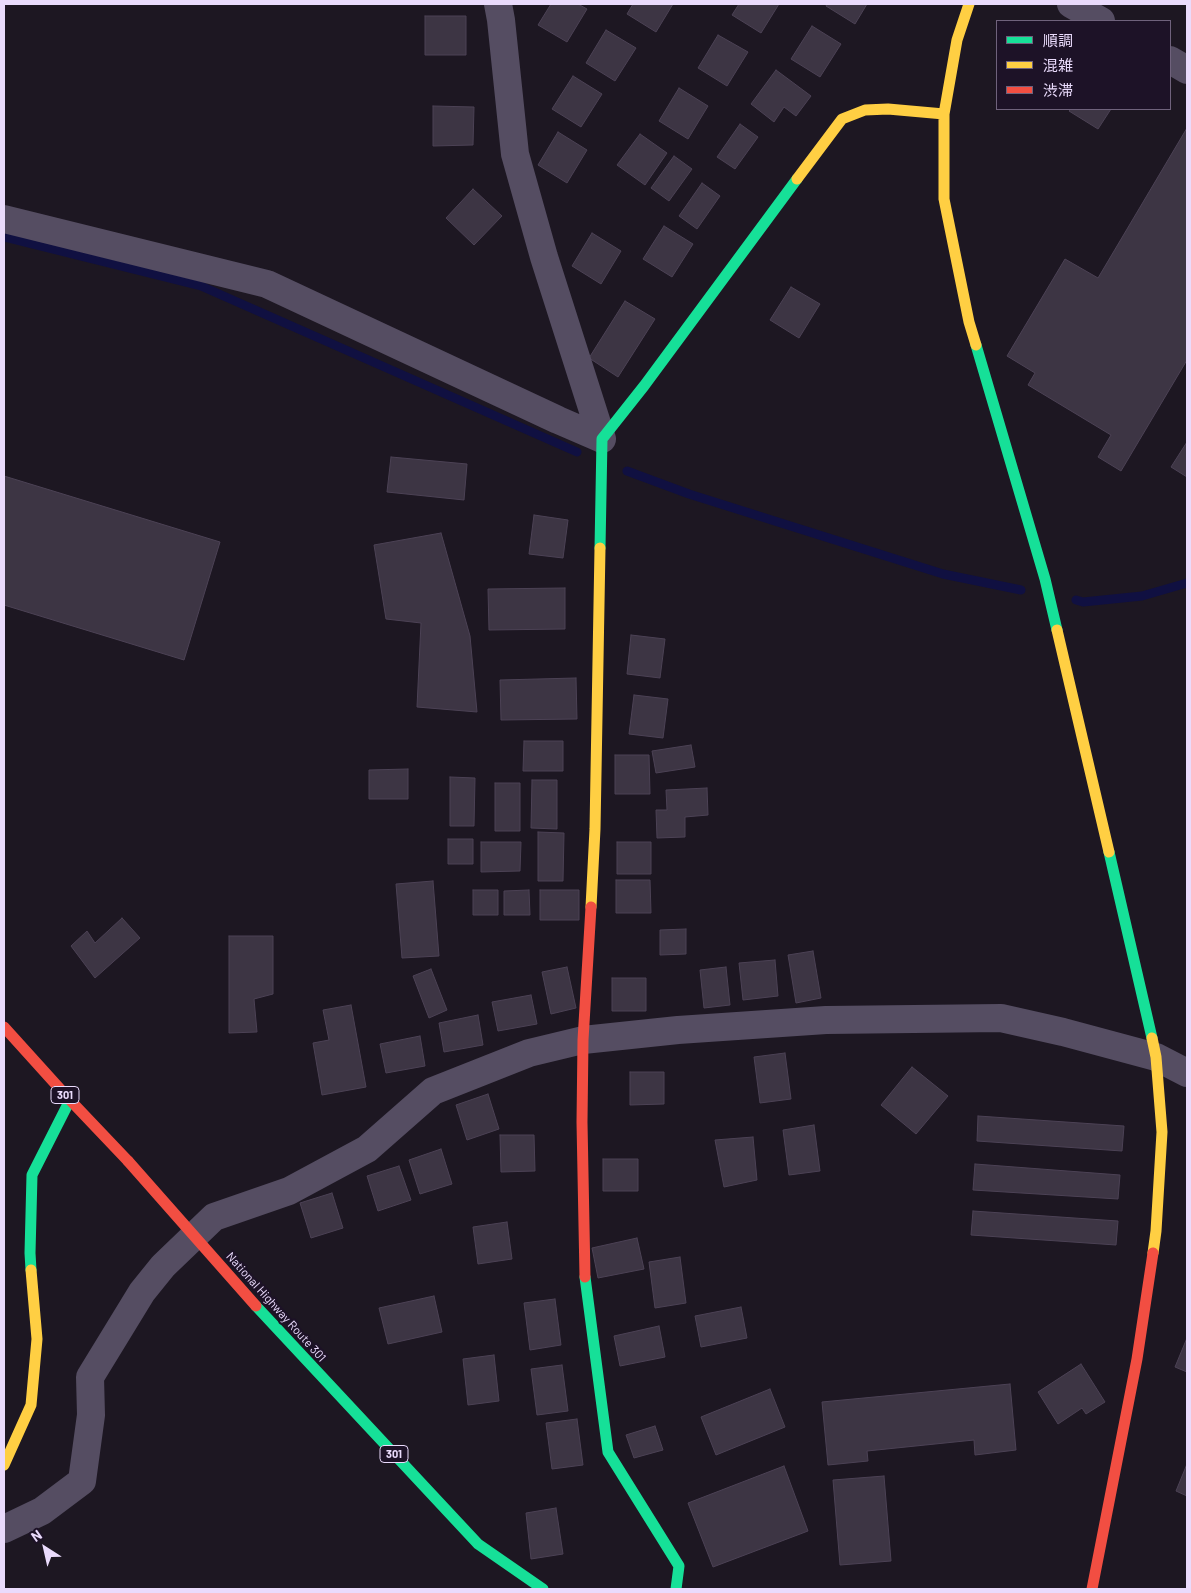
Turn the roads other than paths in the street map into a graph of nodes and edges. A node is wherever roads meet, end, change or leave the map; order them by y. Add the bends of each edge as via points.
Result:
1 (498, 4) edge
2 (969, 4) edge
3 (1071, 4) edge
4 (1099, 20) edge
5 (1171, 61) edge
6 (1187, 70) edge
7 (944, 114) junction
8 (4, 219) edge
9 (602, 439) junction
10 (4, 1027) edge
11 (583, 1040) junction
12 (1156, 1057) junction
13 (1187, 1073) edge
14 (70, 1100) junction
15 (4, 1465) edge
16 (4, 1528) edge
17 (543, 1589) edge
18 (676, 1589) edge
19 (1092, 1589) edge

1 - 9 street via 515,154
2 - 7 main road via 957,40
3 - 4 street
5 - 6 street
7 - 9 main road via 865,110 842,119
7 - 12 main road via 944,199 968,322 1045,579
8 - 9 street via 267,284
9 - 11 main road via 595,830
10 - 14 main road, National Highway Route 301 / 301
11 - 12 street via 826,1020 1001,1018
11 - 16 street via 529,1053 433,1090 366,1149 289,1191 214,1217 163,1266 142,1292 90,1377 90,1416 82,1481 42,1510
11 - 18 main road via 584,1270 608,1452 679,1566
12 - 13 street
12 - 19 main road via 1162,1132 1156,1231 1137,1359
14 - 15 main road via 32,1175 30,1254 37,1339 31,1406
14 - 17 main road, National Highway Route 301 / 301, bridge via 478,1544

